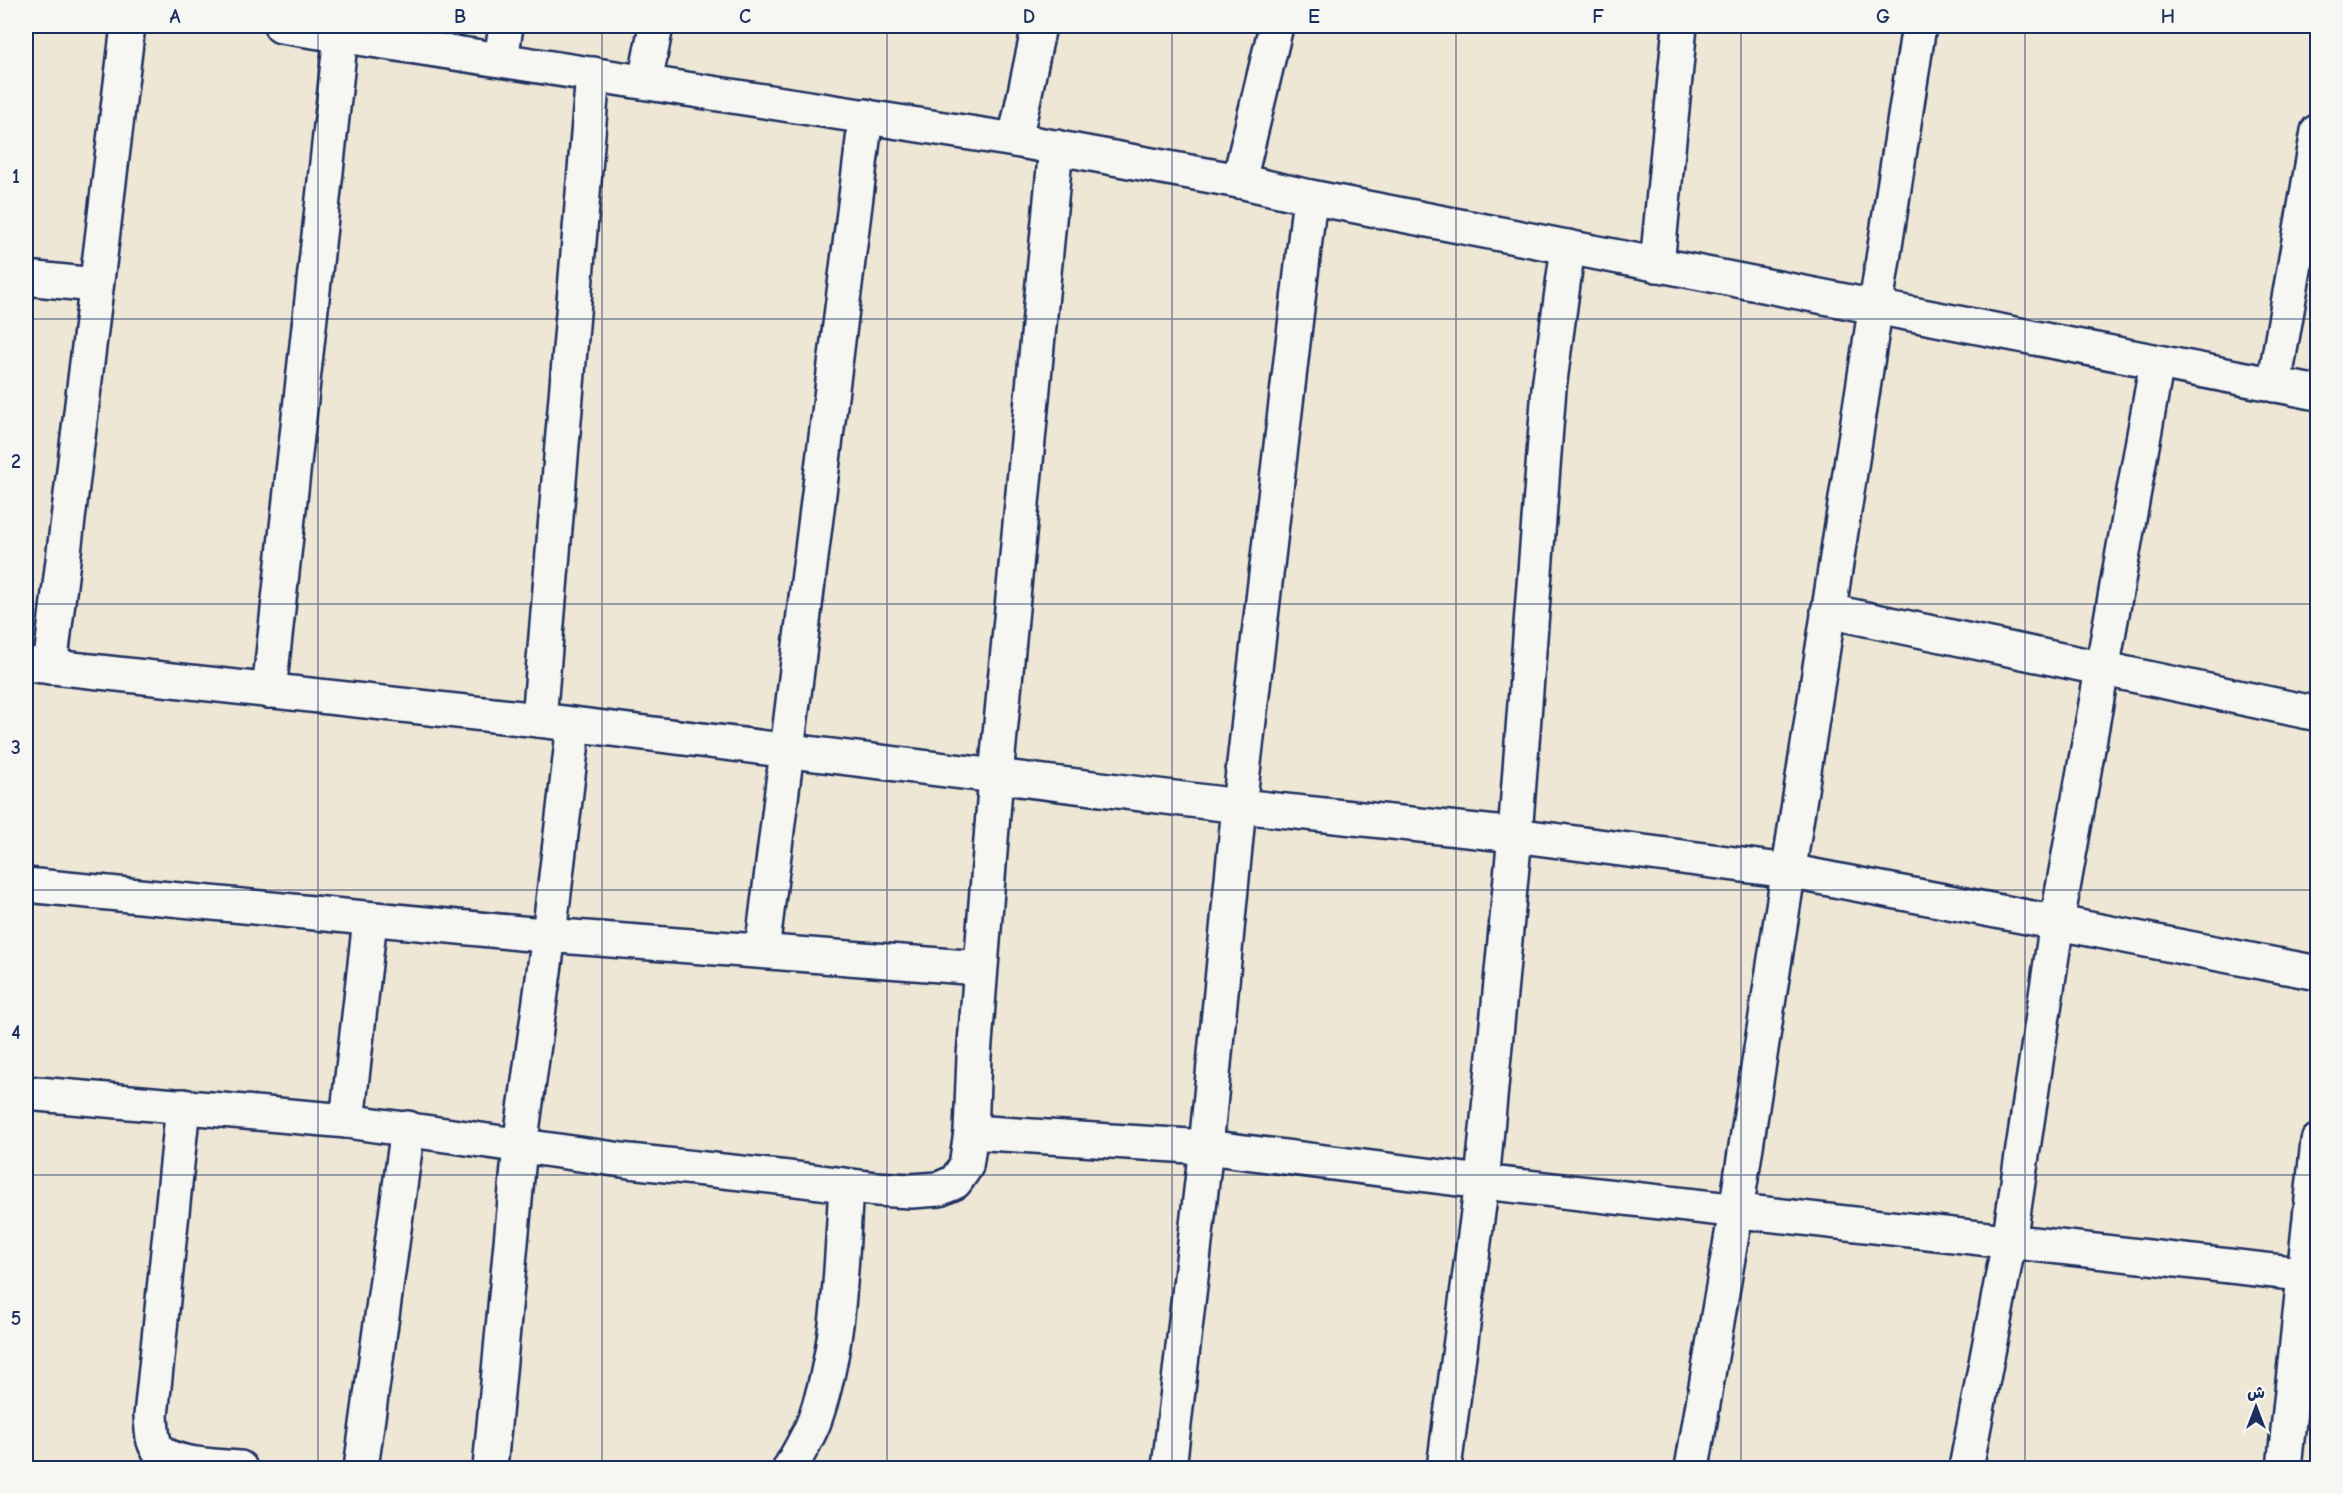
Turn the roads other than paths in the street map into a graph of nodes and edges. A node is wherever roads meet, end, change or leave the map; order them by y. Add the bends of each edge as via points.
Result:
1 (128, 26) edge
2 (291, 26) edge
3 (506, 26) edge
4 (656, 26) edge
5 (1039, 26) edge
6 (1276, 26) edge
7 (1680, 26) edge
8 (1919, 26) edge
9 (341, 35) junction
10 (501, 60) junction
11 (593, 74) junction
12 (645, 82) junction
13 (866, 116) junction
14 (2318, 131) edge
15 (1015, 140) junction
16 (1056, 147) junction
17 (1239, 181) junction
18 (1310, 197) junction
19 (1568, 247) junction
20 (1657, 265) junction
21 (26, 278) edge
22 (95, 285) junction
23 (1876, 308) junction
24 (2157, 362) junction
25 (2274, 385) junction
26 (2318, 393) edge
27 (1828, 611) junction
28 (38, 666) edge
29 (2102, 670) junction
30 (269, 691) junction
31 (2318, 714) edge
32 (539, 720) junction
33 (574, 725) junction
34 (788, 749) junction
35 (996, 776) junction
36 (1239, 806) junction
37 (1515, 835) junction
38 (1788, 871) junction
39 (26, 885) edge
40 (370, 920) junction
41 (2057, 922) junction
42 (549, 935) junction
43 (762, 951) junction
44 (980, 968) junction
45 (2318, 973) edge
46 (26, 1093) edge
47 (183, 1106) junction
48 (348, 1121) junction
49 (408, 1128) junction
50 (971, 1132) junction
51 (2318, 1141) edge
52 (520, 1146) junction
53 (1206, 1147) junction
54 (1482, 1182) junction
55 (846, 1186) junction
56 (1736, 1211) junction
57 (2009, 1242) junction
58 (2310, 1275) edge
59 (240, 1468) edge
60 (361, 1468) edge
61 (490, 1468) edge
62 (790, 1468) edge
63 (1169, 1468) edge
64 (1444, 1468) edge
65 (1692, 1468) edge
66 (1966, 1468) edge
67 (2284, 1468) edge

1 - 22 street
2 - 9 street
3 - 10 street
4 - 12 street
5 - 15 street
6 - 17 street
7 - 20 street
8 - 23 street
9 - 10 street
9 - 30 street
10 - 11 street
11 - 12 street
11 - 32 street
12 - 13 street
13 - 15 street
13 - 34 street
14 - 25 street
15 - 16 street
16 - 17 street
16 - 35 street
17 - 18 street
18 - 19 street
18 - 36 street
19 - 20 street
19 - 37 street via 1550,388
20 - 23 street
21 - 22 street
22 - 28 street
23 - 24 street
23 - 27 street
24 - 25 street
24 - 29 street
25 - 26 street
27 - 29 street
27 - 38 street
28 - 30 street
29 - 31 street
29 - 41 street
30 - 32 street
32 - 33 street
33 - 34 street
33 - 42 street
34 - 35 street
34 - 43 street
35 - 36 street
35 - 44 street
36 - 37 street
36 - 53 street
37 - 38 street
37 - 54 street
38 - 41 street
38 - 56 street
39 - 40 street
40 - 42 street
40 - 48 street
41 - 45 street
41 - 57 street
42 - 43 street
42 - 52 street
43 - 44 street
44 - 50 street
46 - 47 street
47 - 48 street
47 - 59 street via 152,1435 164,1455 184,1462
48 - 49 street
49 - 52 street
49 - 60 street
50 - 53 street
50 - 55 street via 964,1170 947,1186 911,1191
51 - 58 street
52 - 55 street
52 - 61 street
53 - 54 street
53 - 63 street
54 - 56 street
54 - 64 street
55 - 62 street via 829,1372 814,1420
56 - 57 street
56 - 65 street
57 - 58 street
57 - 66 street
58 - 67 street

